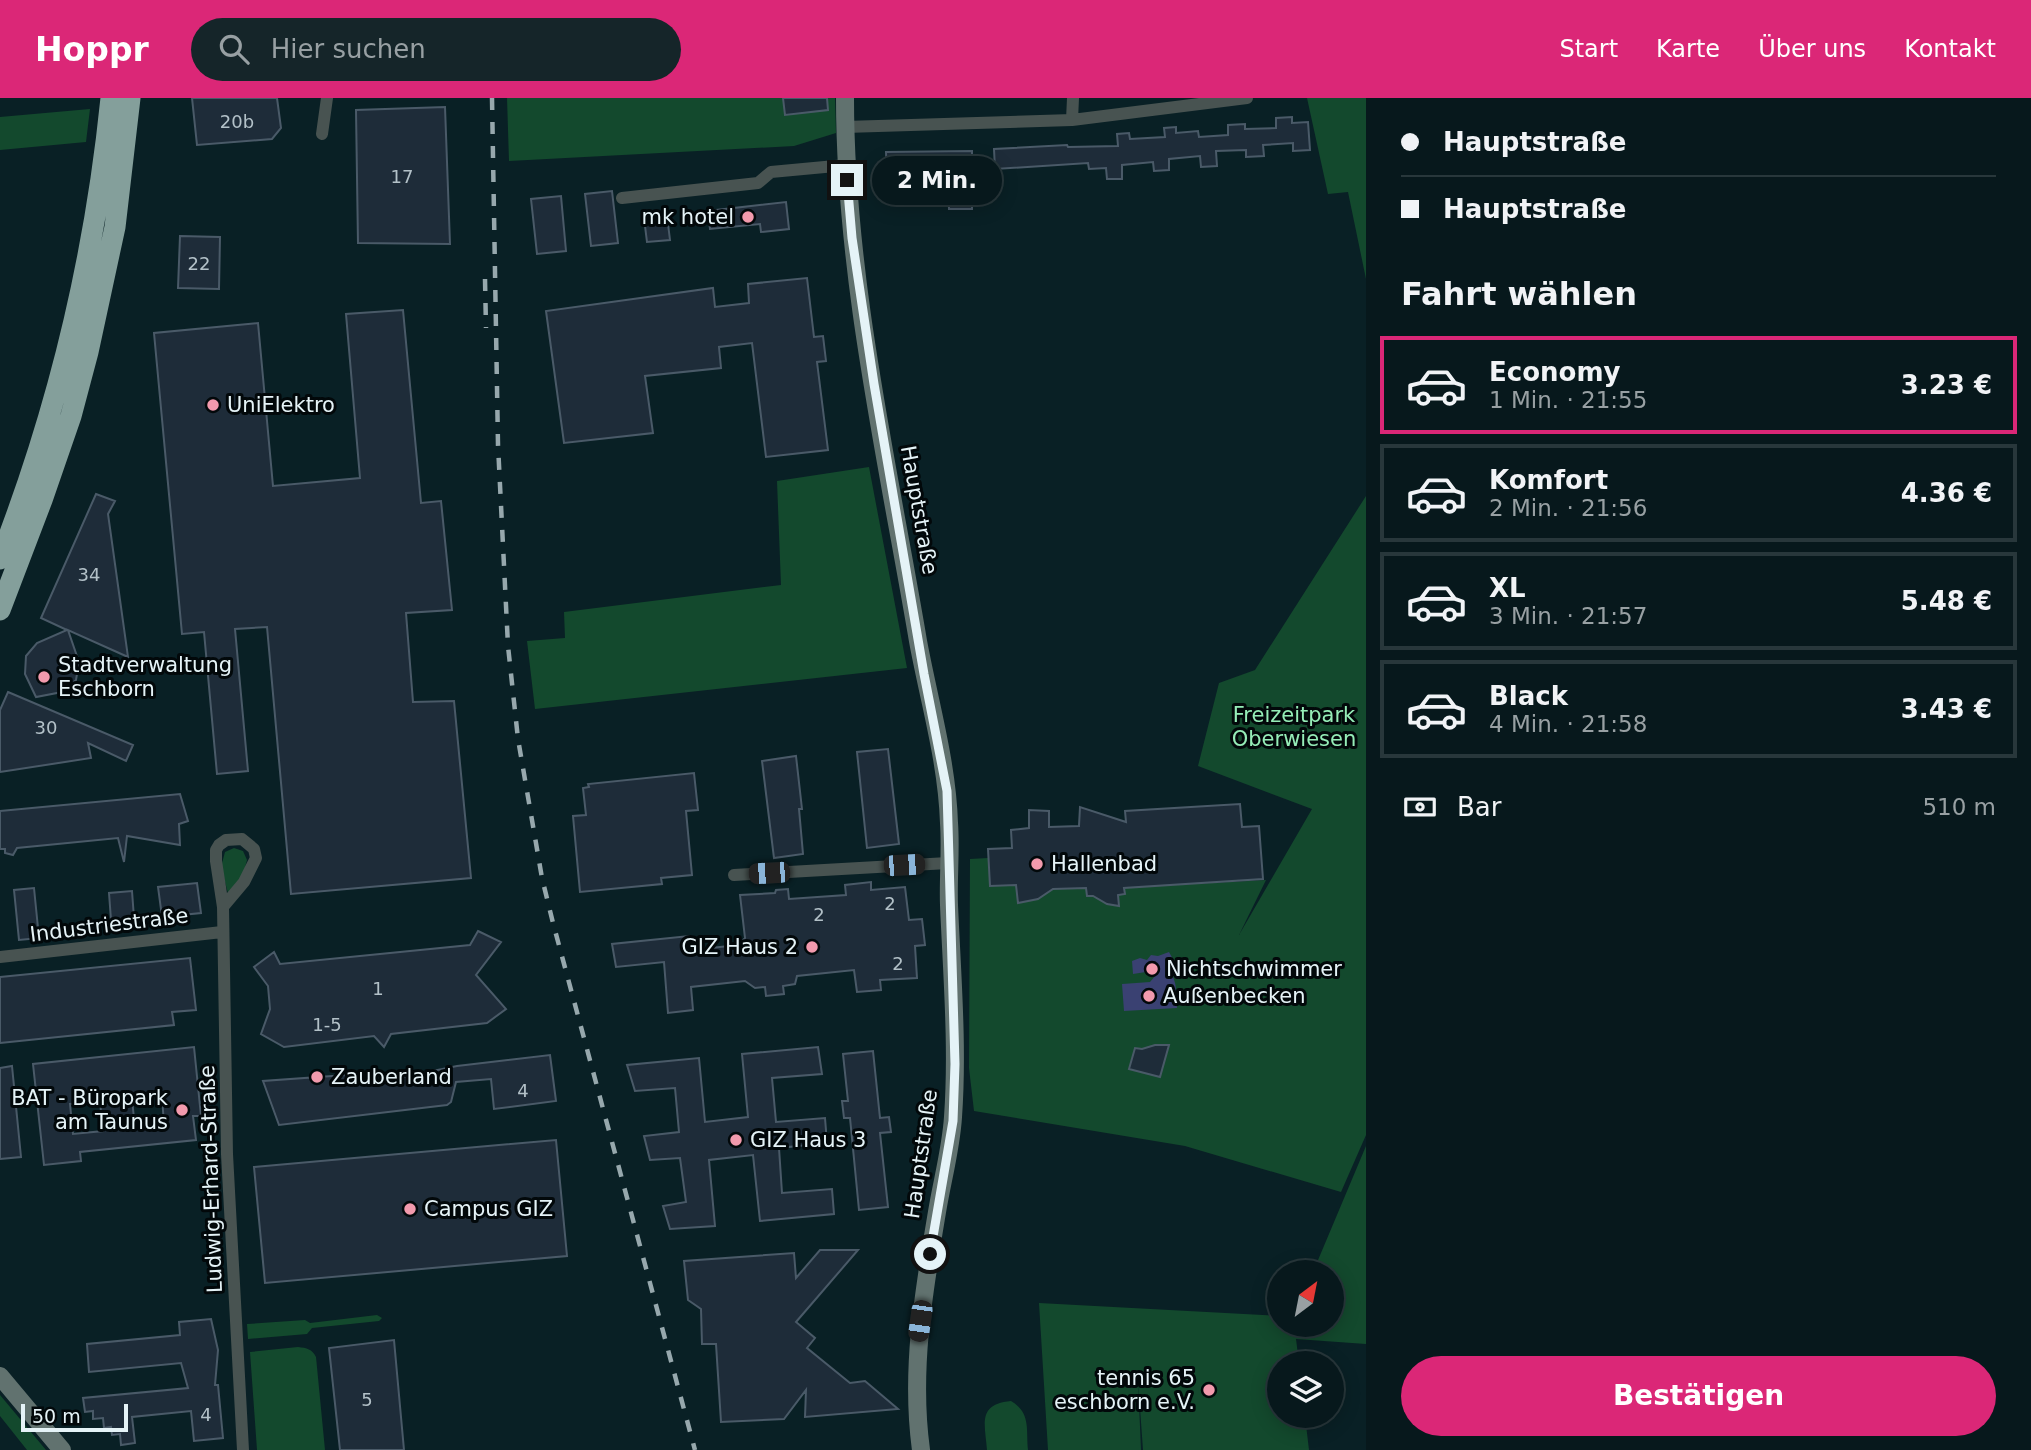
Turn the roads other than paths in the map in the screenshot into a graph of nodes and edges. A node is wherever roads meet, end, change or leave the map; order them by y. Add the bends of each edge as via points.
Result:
1 (111, 98) edge
2 (130, 98) edge
3 (327, 98) edge
4 (845, 98) edge
5 (1073, 98) edge
6 (1247, 98) edge
7 (1073, 120) junction
8 (845, 127) junction
9 (322, 134) dead end
10 (846, 165) junction
11 (622, 198) dead end
12 (0, 559) edge
13 (0, 610) edge
14 (948, 863) junction
15 (734, 875) dead end
16 (223, 907) junction
17 (222, 932) junction
18 (0, 957) edge
19 (0, 1376) edge
20 (62, 1450) edge
21 (243, 1450) edge
22 (921, 1450) edge

1 - 12 highway via 104,169 80,300 27,491
2 - 13 highway via 115,227 88,352 43,500
3 - 9 street
4 - 8 street, Hauptstraße
5 - 7 street
6 - 7 street
7 - 8 street
8 - 10 street, Hauptstraße
10 - 11 street via 771,172 758,183
10 - 14 street, Hauptstraße via 874,384 947,791
14 - 15 street
14 - 22 street, Hauptstraße via 953,1121 917,1343
16 - 16 street, Ludwig-Erhard-Straße via 256,858 254,849 242,839 226,840 216,850
16 - 17 street, Ludwig-Erhard-Straße
17 - 18 street, Industriestraße
17 - 21 street, Ludwig-Erhard-Straße via 227,1154
19 - 20 street

